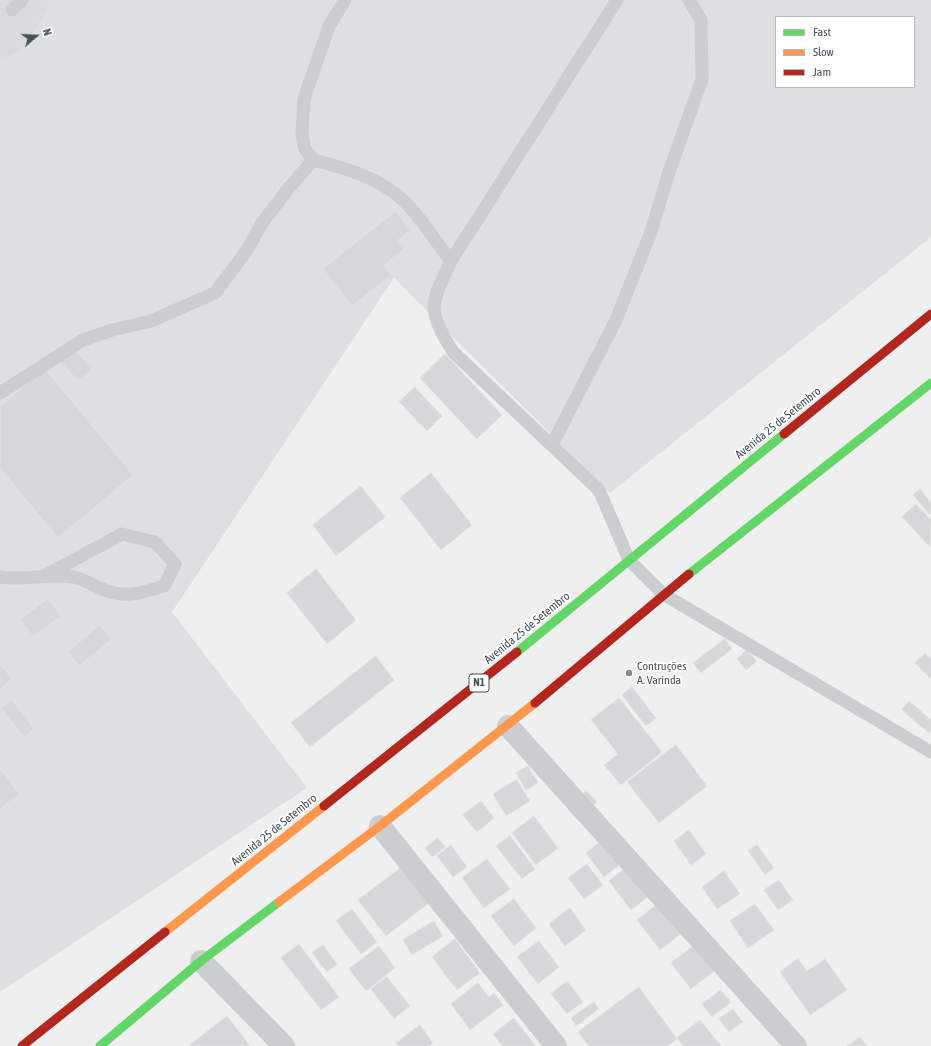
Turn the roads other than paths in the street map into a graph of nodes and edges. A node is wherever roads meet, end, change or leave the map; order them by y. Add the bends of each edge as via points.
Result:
1 (22, 0) edge
2 (345, 0) edge
3 (617, 0) edge
4 (689, 0) edge
5 (12, 10) dead end
6 (313, 160) junction
7 (450, 261) junction
8 (931, 314) edge
9 (930, 386) edge
10 (0, 393) edge
11 (552, 445) junction
12 (629, 560) junction
13 (46, 575) junction
14 (0, 577) edge
15 (663, 594) junction
16 (508, 726) junction
17 (931, 752) edge
18 (380, 826) junction
19 (201, 961) junction
20 (105, 1044) edge
21 (22, 1046) edge
22 (284, 1046) edge
23 (556, 1046) edge
24 (796, 1046) edge

1 - 5 lane
2 - 6 lane via 329,26 304,99 304,147
3 - 7 lane
4 - 11 lane via 701,20 702,78 634,276 616,320
6 - 7 lane via 341,167 376,181 404,202
6 - 10 lane via 262,223 247,250 215,293 151,321 83,340
7 - 11 lane via 434,308 442,332 453,352
8 - 12 highway, Avenida 25 de Setembro / N1
9 - 15 highway
11 - 12 lane via 599,490
12 - 15 lane
12 - 21 highway, Avenida 25 de Setembro / N1 via 468,692
13 - 13 lane via 75,577 109,592 137,595 164,586 175,564 155,542 122,534
13 - 14 lane via 10,579
15 - 16 highway
15 - 17 lane
16 - 18 highway
16 - 24 street
18 - 19 highway
18 - 23 street
19 - 20 highway
19 - 22 street

